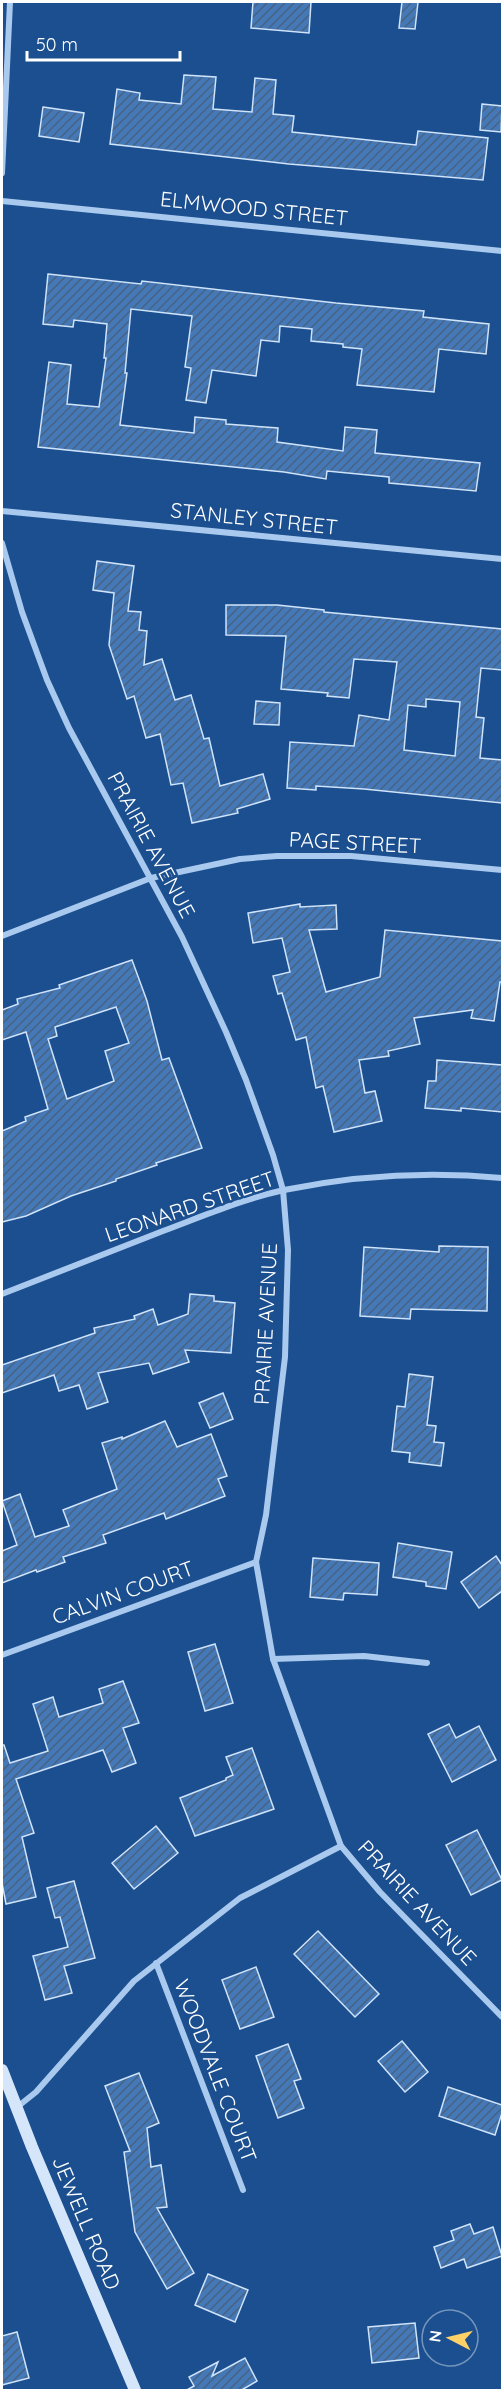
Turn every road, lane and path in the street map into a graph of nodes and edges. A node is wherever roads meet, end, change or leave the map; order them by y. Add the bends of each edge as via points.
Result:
1 (10, 2) edge
2 (2, 173) edge
3 (2, 201) edge
4 (502, 251) edge
5 (2, 511) edge
6 (2, 543) edge
7 (502, 559) edge
8 (502, 870) edge
9 (151, 878) junction
10 (2, 936) edge
11 (502, 1178) edge
12 (283, 1190) junction
13 (2, 1294) edge
14 (256, 1562) junction
15 (2, 1655) edge
16 (273, 1659) junction
17 (427, 1663) dead end
18 (341, 1846) junction
19 (156, 1963) junction
20 (502, 2017) edge
21 (2, 2070) edge
22 (16, 2108) junction
23 (243, 2190) dead end
24 (135, 2391) edge

1 - 2 street
3 - 4 street, ELMWOOD STREET
5 - 7 street, STANLEY STREET
6 - 9 street, PRAIRIE AVENUE via 47,680
8 - 9 street, PAGE STREET via 324,855 240,859
9 - 10 street, PAGE STREET
9 - 12 street, PRAIRIE AVENUE via 226,1032
11 - 12 street, LEONARD STREET via 393,1174
12 - 13 street, LEONARD STREET via 225,1207
12 - 14 street, PRAIRIE AVENUE via 288,1250 285,1357 266,1515
14 - 15 street, CALVIN COURT
14 - 16 street, PRAIRIE AVENUE
16 - 17 street via 364,1656
16 - 18 street, PRAIRIE AVENUE
18 - 19 street via 240,1898
18 - 20 street, PRAIRIE AVENUE via 380,1892
19 - 22 street via 134,1981 36,2092
19 - 23 street, WOODVALE COURT
21 - 22 street, JEWELL ROAD
22 - 24 street, JEWELL ROAD

